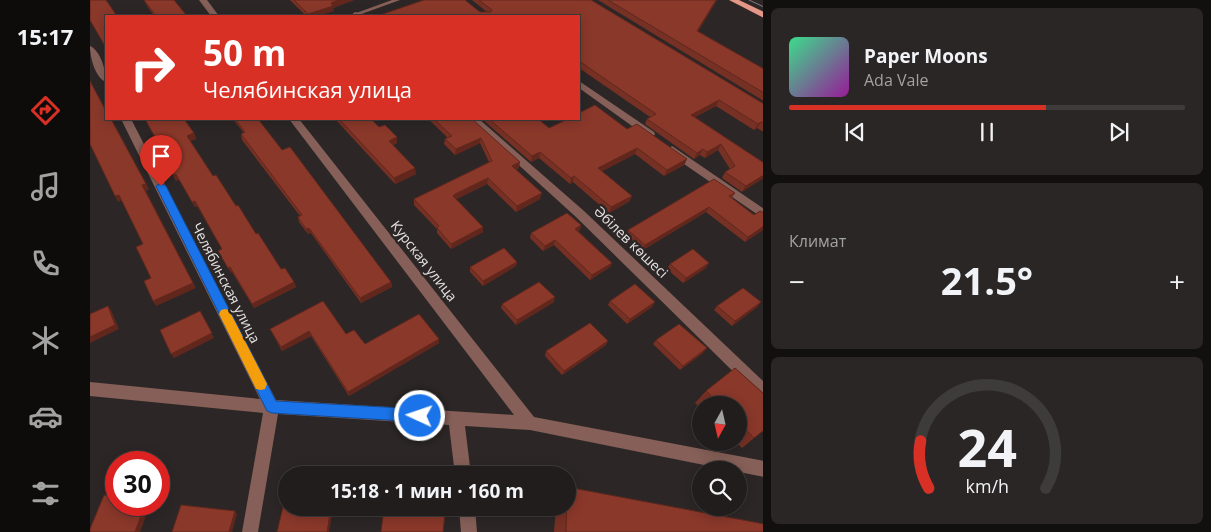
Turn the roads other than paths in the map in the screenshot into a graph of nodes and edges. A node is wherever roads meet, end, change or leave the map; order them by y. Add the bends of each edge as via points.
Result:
1 (202, 0) edge
2 (398, 0) edge
3 (733, 0) edge
4 (214, 15) edge
5 (358, 15) edge
6 (763, 15) edge
7 (90, 49) edge
8 (105, 77) edge
9 (580, 85) edge
10 (127, 120) edge
11 (295, 120) edge
12 (474, 120) edge
13 (763, 215) edge
14 (90, 389) edge
15 (763, 391) edge
16 (272, 407) junction
17 (456, 418) junction
18 (530, 423) junction
19 (462, 466) edge
20 (763, 469) edge
21 (468, 516) edge
22 (250, 532) edge
23 (469, 532) edge

1 - 4 street
2 - 5 lane
3 - 6 main road
7 - 8 street
9 - 13 street
10 - 16 street, Челябинская улица
11 - 18 street, Курская улица
12 - 15 street, Әбілев көшесі via 580,214
14 - 16 street
16 - 17 street
16 - 22 street
17 - 18 street
17 - 19 street
18 - 20 street
21 - 23 street

